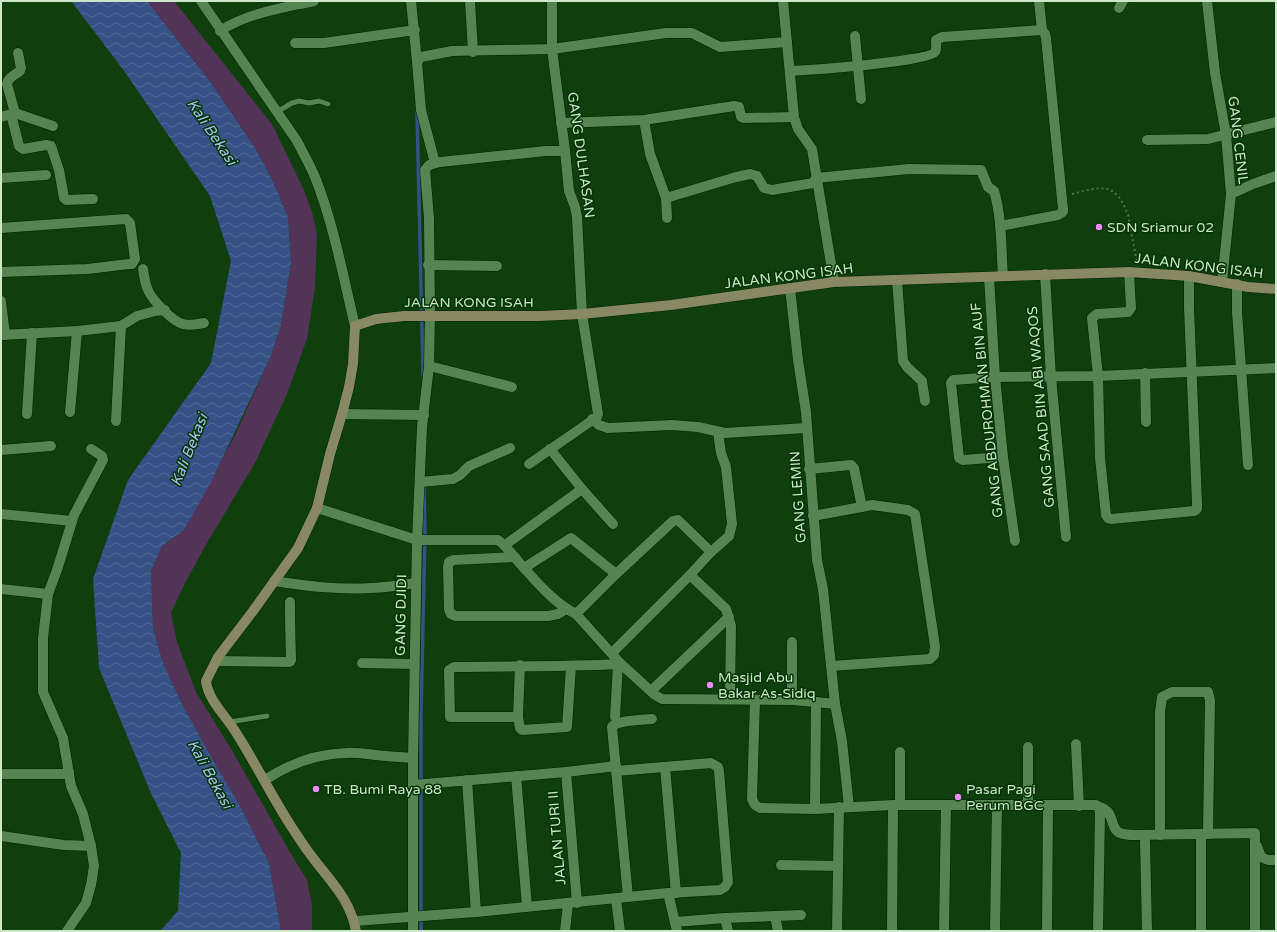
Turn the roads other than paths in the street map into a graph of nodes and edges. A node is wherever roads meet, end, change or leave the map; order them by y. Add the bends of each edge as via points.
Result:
1 (201, 1) edge
2 (314, 1) edge
3 (411, 1) edge
4 (470, 1) edge
5 (552, 1) edge
6 (783, 1) edge
7 (1039, 1) edge
8 (1207, 1) edge
9 (282, 5) edge
10 (415, 30) junction
11 (1042, 30) junction
12 (220, 31) junction
13 (855, 36) dead end
14 (787, 42) junction
15 (295, 43) dead end
16 (552, 49) junction
17 (473, 52) junction
18 (18, 53) dead end
19 (418, 56) junction
20 (857, 65) junction
21 (790, 71) junction
22 (861, 99) dead end
23 (328, 104) dead end
24 (277, 112) junction
25 (9, 114) edge
26 (794, 117) junction
27 (644, 120) junction
28 (1276, 122) edge
29 (561, 123) junction
30 (53, 126) dead end
31 (1226, 135) junction
32 (1147, 140) dead end
33 (566, 151) junction
34 (435, 163) junction
35 (46, 175) dead end
36 (1276, 176) edge
37 (1, 178) edge
38 (816, 178) junction
39 (1231, 194) junction
40 (666, 198) junction
41 (93, 199) dead end
42 (667, 218) dead end
43 (1000, 226) junction
44 (1, 228) edge
45 (428, 265) junction
46 (497, 266) dead end
47 (143, 269) dead end
48 (1, 272) edge
49 (1134, 272) junction
50 (1045, 274) junction
51 (1003, 276) junction
52 (1189, 276) junction
53 (989, 277) junction
54 (897, 280) junction
55 (834, 282) junction
56 (1222, 282) junction
57 (1237, 284) junction
58 (790, 288) junction
59 (1276, 289) edge
60 (1, 301) edge
61 (165, 310) junction
62 (582, 314) junction
63 (425, 315) junction
64 (204, 323) dead end
65 (120, 326) junction
66 (355, 326) junction
67 (77, 331) junction
68 (32, 333) junction
69 (3, 335) edge
70 (429, 366) junction
71 (1276, 368) edge
72 (1241, 370) junction
73 (1192, 371) junction
74 (1145, 373) junction
75 (1051, 376) junction
76 (1098, 376) junction
77 (996, 377) junction
78 (512, 387) dead end
79 (925, 401) dead end
80 (70, 412) dead end
81 (27, 414) dead end
82 (342, 414) junction
83 (424, 415) junction
84 (592, 419) junction
85 (116, 421) dead end
86 (1146, 422) dead end
87 (806, 428) junction
88 (718, 432) junction
89 (51, 446) dead end
90 (510, 448) dead end
91 (91, 449) dead end
92 (550, 449) junction
93 (1, 450) edge
94 (1003, 457) junction
95 (529, 464) dead end
96 (1248, 465) dead end
97 (809, 469) junction
98 (420, 482) junction
99 (582, 489) junction
100 (862, 507) junction
101 (317, 508) junction
102 (1, 514) edge
103 (814, 516) junction
104 (72, 521) junction
105 (613, 524) dead end
106 (1066, 537) dead end
107 (416, 540) junction
108 (1014, 541) dead end
109 (505, 545) junction
110 (711, 552) junction
111 (515, 557) junction
112 (524, 568) junction
113 (616, 574) junction
114 (690, 575) junction
115 (274, 581) junction
116 (416, 583) junction
117 (1, 589) edge
118 (48, 594) junction
119 (290, 602) dead end
120 (566, 609) junction
121 (576, 614) junction
122 (729, 617) junction
123 (792, 642) dead end
124 (612, 653) junction
125 (216, 661) junction
126 (362, 663) dead end
127 (414, 664) junction
128 (619, 664) junction
129 (520, 665) junction
130 (571, 666) junction
131 (831, 666) junction
132 (651, 691) junction
133 (730, 699) junction
134 (755, 700) junction
135 (792, 700) junction
136 (816, 702) junction
137 (835, 704) junction
138 (267, 716) dead end
139 (518, 717) junction
140 (615, 717) dead end
141 (652, 719) dead end
142 (230, 722) junction
143 (1076, 744) dead end
144 (1028, 747) dead end
145 (900, 752) dead end
146 (413, 758) junction
147 (665, 767) junction
148 (616, 769) junction
149 (69, 772) junction
150 (566, 772) junction
151 (1, 774) edge
152 (516, 776) junction
153 (265, 780) junction
154 (467, 780) junction
155 (413, 785) junction
156 (896, 805) junction
157 (946, 805) junction
158 (997, 805) junction
159 (1048, 805) junction
160 (1096, 805) junction
161 (1028, 806) junction
162 (1079, 806) junction
163 (850, 807) junction
164 (839, 808) junction
165 (815, 809) junction
166 (1160, 835) junction
167 (1, 836) edge
168 (1205, 837) junction
169 (1146, 842) dead end
170 (1256, 842) junction
171 (91, 846) junction
172 (1276, 860) edge
173 (781, 865) dead end
174 (838, 866) junction
175 (672, 893) junction
176 (628, 897) junction
177 (616, 899) junction
178 (572, 903) junction
179 (527, 906) junction
180 (476, 912) junction
181 (801, 915) dead end
182 (413, 916) junction
183 (774, 916) junction
184 (725, 918) junction
185 (356, 926) edge
186 (676, 926) edge
187 (67, 931) edge
188 (413, 931) edge
189 (565, 931) edge
190 (620, 931) edge
191 (728, 931) edge
192 (778, 931) edge
193 (837, 931) edge
194 (892, 931) edge
195 (944, 931) edge
196 (995, 931) edge
197 (1047, 931) edge
198 (1098, 931) edge
199 (1147, 931) edge
200 (1201, 931) edge
201 (1255, 931) edge

1 - 12 street
2 - 9 street
3 - 10 street
4 - 17 street
5 - 16 street, GANG DULHASAN
6 - 14 street
7 - 11 street
8 - 31 street, GANG CENIL via 1215,73
9 - 12 street via 231,23
10 - 15 street via 324,43
10 - 19 street
11 - 20 street via 942,37 936,40 934,53
11 - 43 street via 1046,38 1063,212
12 - 24 street
13 - 20 street
14 - 16 street via 720,47 686,32
14 - 21 street
16 - 17 street
16 - 29 street, GANG DULHASAN
17 - 19 street via 452,51
18 - 25 street via 20,71 7,81
19 - 34 street via 421,110
20 - 21 street
20 - 22 street
21 - 26 street
23 - 24 lane via 319,101 296,102
24 - 66 street via 297,141 315,178 329,220
25 - 30 street
25 - 41 street via 20,148 51,146 64,198
26 - 27 street via 744,118 741,117 739,107 734,106
26 - 38 street via 798,129 812,149
27 - 29 street
27 - 40 street via 650,154
28 - 31 street
29 - 33 street, GANG DULHASAN
31 - 32 street via 1208,139
31 - 39 street, GANG CENIL
33 - 34 street via 546,150
33 - 62 street, GANG DULHASAN via 569,191 577,217
34 - 45 street, GANG DJIDI via 428,165 425,170 429,218
35 - 37 street
36 - 39 street
38 - 40 street via 813,183 772,190 764,188 757,176 750,174
38 - 43 street via 909,169 981,170 988,187 994,191
38 - 55 street
39 - 56 street, GANG CENIL
40 - 42 street
43 - 51 street
44 - 48 street via 126,219 130,223 135,259 132,264 87,269
45 - 46 street
45 - 63 street, GANG DJIDI
47 - 61 street via 147,290
49 - 50 street, JALAN KONG ISAH
49 - 52 street, JALAN KONG ISAH
49 - 76 street via 1129,311 1097,314 1092,318
50 - 51 street, JALAN KONG ISAH
50 - 75 street, GANG SAAD BIN ABI WAQOS
51 - 53 street, JALAN KONG ISAH
52 - 56 street, JALAN KONG ISAH
52 - 73 street
53 - 54 street, JALAN KONG ISAH
53 - 77 street, GANG ABDUROHMAN BIN AUF
54 - 55 street, JALAN KONG ISAH
54 - 79 street via 903,361 922,382
55 - 58 street, JALAN KONG ISAH
56 - 57 street, JALAN KONG ISAH
57 - 59 street, JALAN KONG ISAH
57 - 72 street
58 - 62 street, JALAN KONG ISAH via 671,305
58 - 87 street, GANG LEMIN
60 - 69 street
61 - 64 street via 181,324 192,326
61 - 65 street via 137,316
62 - 63 street, JALAN KONG ISAH
62 - 84 street, GANG DULHASAN via 598,414
63 - 66 street, JALAN KONG ISAH via 376,320
63 - 70 street, GANG DJIDI
65 - 67 street
65 - 85 street
66 - 82 street via 353,364
67 - 68 street
67 - 80 street
68 - 69 street
68 - 81 street
70 - 78 street
70 - 83 street, GANG DJIDI
71 - 72 street
72 - 73 street
72 - 96 street
73 - 74 street
73 - 76 street via 1196,509 1111,519 1106,515 1100,458
74 - 76 street
74 - 86 street
75 - 76 street
75 - 77 street
75 - 106 street, GANG SAAD BIN ABI WAQOS
77 - 94 street, GANG ABDUROHMAN BIN AUF
77 - 94 street via 956,379 951,382 959,458 963,460
82 - 83 street
82 - 101 street
83 - 98 street, GANG DJIDI
84 - 88 street via 608,428 672,425
84 - 92 street
87 - 88 street
87 - 97 street, GANG LEMIN
88 - 110 street via 726,467 732,524 729,536
89 - 93 street
90 - 98 street via 469,466 453,480
91 - 104 street via 102,456 103,460
92 - 95 street
92 - 99 street
94 - 108 street, GANG ABDUROHMAN BIN AUF
97 - 100 street via 851,465 854,468
97 - 103 street, GANG LEMIN
98 - 107 street, GANG DJIDI
99 - 105 street
99 - 109 street
100 - 103 street
100 - 131 street via 883,506 908,510 915,514 933,631 934,655 930,660
101 - 107 street
101 - 115 street via 298,548
102 - 104 street
103 - 131 street, GANG LEMIN
104 - 118 street
107 - 109 street via 492,539
107 - 116 street, GANG DJIDI
109 - 111 street
110 - 113 street via 678,520 674,520
110 - 114 street
111 - 112 street
111 - 120 street via 450,562 448,568 451,614 548,616
112 - 113 street via 571,538
112 - 120 street
113 - 121 street
114 - 122 street via 726,609
114 - 124 street
115 - 116 street via 340,589
115 - 125 street
116 - 127 street, GANG DJIDI
117 - 118 street
118 - 149 street via 43,638 43,692 63,738
119 - 125 street via 290,662
120 - 121 street
121 - 124 street
122 - 132 street
122 - 133 street
123 - 135 street
124 - 128 street
125 - 142 street via 207,678 206,686
126 - 127 street
127 - 146 street, GANG DJIDI
128 - 130 street
128 - 132 street
128 - 140 street
129 - 130 street
129 - 139 street
129 - 139 street via 454,667 448,671 450,717
130 - 139 street via 567,727 522,730
131 - 137 street, GANG LEMIN
132 - 133 street via 662,699
133 - 134 street
134 - 135 street
134 - 165 street via 753,802 760,808
135 - 136 street
136 - 137 street
136 - 165 street
137 - 163 street, GANG LEMIN
138 - 142 lane
141 - 148 street via 613,725
142 - 153 street
143 - 162 street
144 - 161 street
145 - 156 street
146 - 153 street via 365,753 329,755 295,764
146 - 155 street, GANG DJIDI
147 - 148 street
147 - 175 street
147 - 175 street via 712,763 718,767 727,885 720,890
148 - 150 street
148 - 176 street
149 - 151 street
149 - 171 street via 71,786 83,814
150 - 152 street
150 - 178 street, JALAN TURI II
152 - 154 street
152 - 179 street
153 - 185 street via 309,853 343,895
154 - 155 street
154 - 180 street
155 - 182 street, GANG DJIDI
156 - 157 street
156 - 163 street
156 - 194 street
157 - 158 street
157 - 195 street
158 - 161 street
158 - 196 street
159 - 161 street
159 - 162 street
159 - 197 street
160 - 162 street
160 - 166 street via 1108,813 1116,831 1120,833
160 - 198 street via 1100,813
163 - 164 street
164 - 165 street
164 - 174 street
166 - 168 street
166 - 168 street via 1162,697 1172,692 1208,692 1210,700
167 - 171 street
168 - 170 street via 1255,833
168 - 200 street
169 - 199 street
170 - 172 street via 1261,857
170 - 201 street
171 - 187 street via 94,866 86,903
173 - 174 street
174 - 193 street
175 - 176 street
175 - 186 street
176 - 177 street
177 - 178 street
177 - 190 street
178 - 179 street
178 - 189 street, JALAN TURI II
179 - 180 street
180 - 182 street
181 - 183 street
182 - 185 street
182 - 188 street, GANG DJIDI
183 - 184 street
183 - 192 street
184 - 186 street
184 - 191 street

